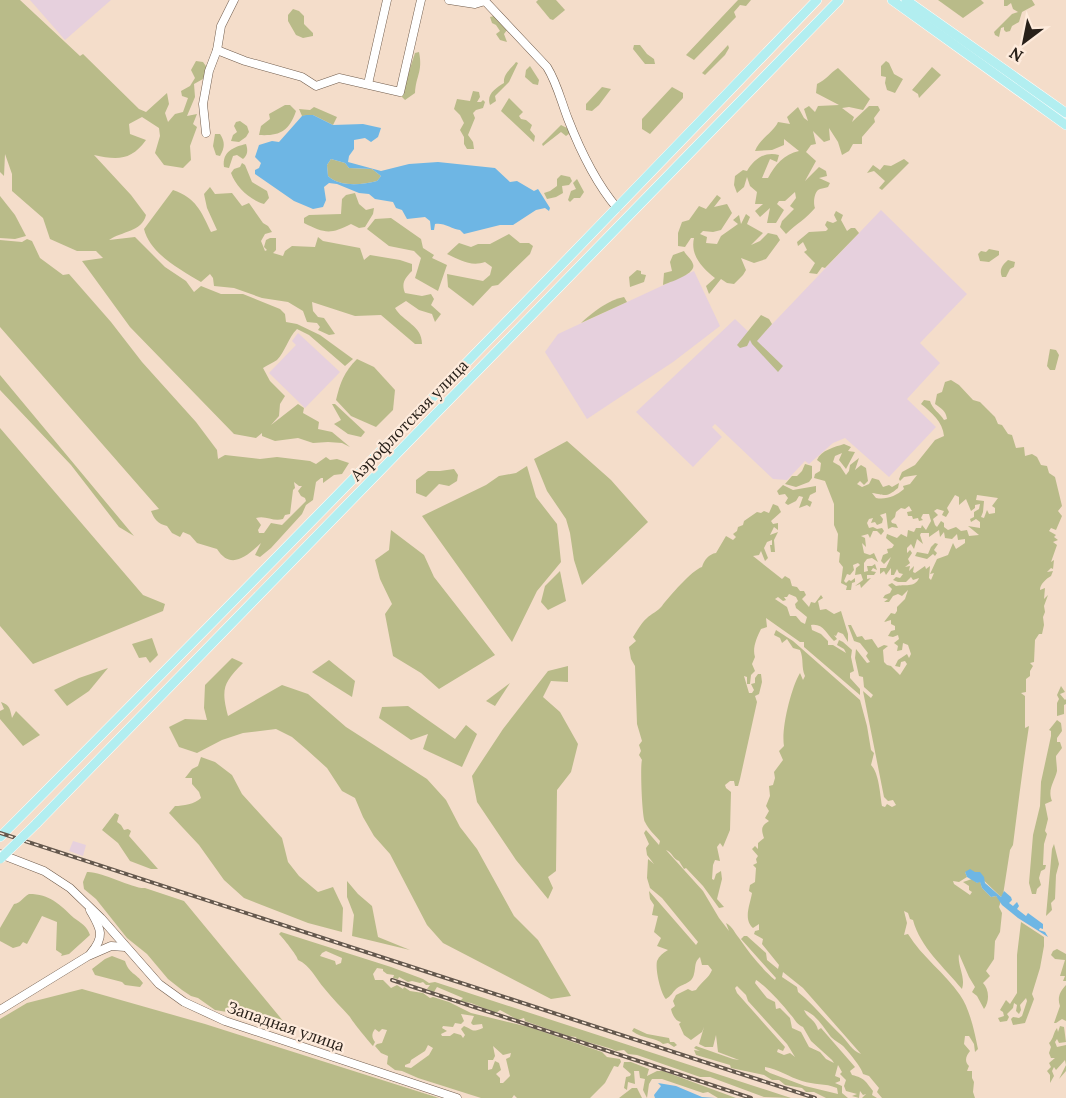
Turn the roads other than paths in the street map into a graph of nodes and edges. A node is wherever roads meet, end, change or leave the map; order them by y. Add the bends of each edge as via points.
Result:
1 (234, 0) edge
2 (387, 0) edge
3 (421, 0) edge
4 (449, 0) edge
5 (484, 0) edge
6 (817, 0) edge
7 (839, 0) edge
8 (892, 0) edge
9 (906, 0) edge
10 (217, 50) junction
11 (368, 84) junction
12 (1066, 113) edge
13 (1066, 125) edge
14 (206, 133) dead end
15 (617, 208) junction
16 (0, 837) edge
17 (0, 854) edge
18 (0, 859) edge
19 (86, 902) junction
20 (126, 947) junction
21 (88, 956) junction
22 (0, 1010) edge
23 (457, 1098) edge

1 - 10 street via 221,26
2 - 11 street
3 - 11 street via 400,92
4 - 5 street via 475,4
5 - 15 street via 548,67 580,147
6 - 15 main road, Аэрофлотская улица
7 - 18 main road, Аэрофлотская улица, bridge
8 - 13 main road
9 - 12 main road
10 - 11 street via 302,77 316,86 339,78
10 - 14 street via 203,104
15 - 16 main road, Аэрофлотская улица
17 - 19 street via 44,871
19 - 20 street, Западная улица
19 - 21 street via 100,927 100,940
20 - 21 street via 111,946
20 - 23 street, Западная улица via 159,984 204,1012
21 - 22 street

